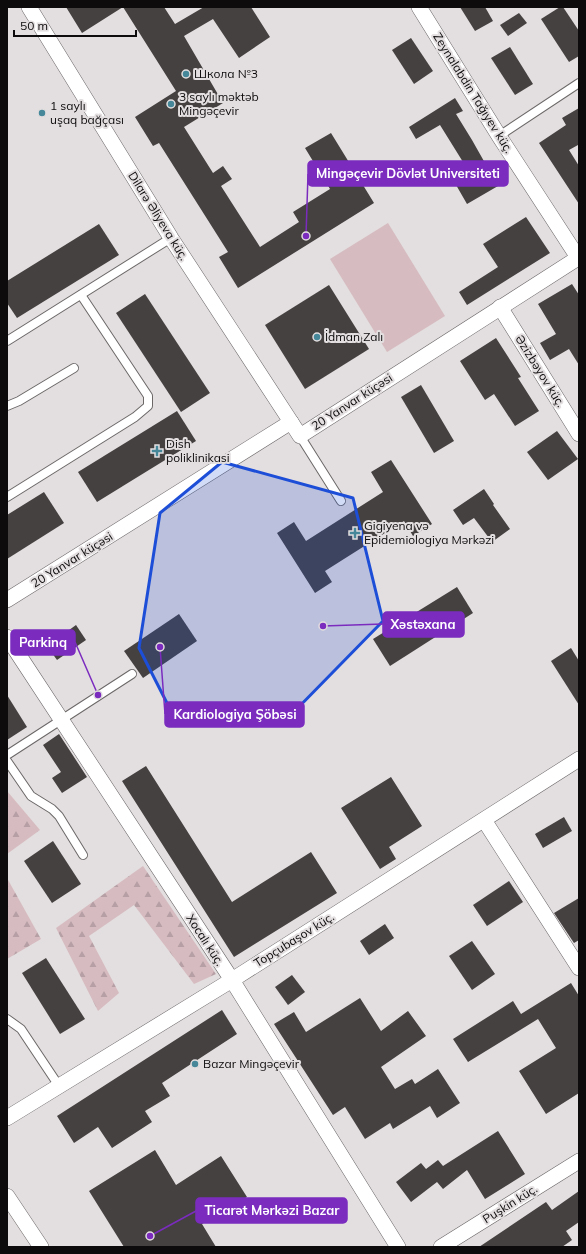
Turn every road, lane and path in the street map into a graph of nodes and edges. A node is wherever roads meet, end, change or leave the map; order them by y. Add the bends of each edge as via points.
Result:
1 (29, 7) edge
2 (419, 7) edge
3 (579, 83) edge
4 (499, 136) junction
5 (171, 238) junction
6 (579, 258) edge
7 (81, 295) junction
8 (500, 307) junction
9 (7, 341) edge
10 (74, 368) dead end
11 (7, 406) edge
12 (291, 422) junction
13 (579, 434) edge
14 (300, 436) junction
15 (7, 497) edge
16 (341, 501) dead end
17 (7, 600) edge
18 (7, 637) edge
19 (132, 674) dead end
20 (62, 720) junction
21 (7, 755) edge
22 (579, 759) edge
23 (7, 761) edge
24 (484, 820) junction
25 (83, 855) dead end
26 (579, 968) edge
27 (232, 980) junction
28 (7, 1019) edge
29 (59, 1086) junction
30 (7, 1118) edge
31 (579, 1161) edge
32 (7, 1196) edge
33 (41, 1247) edge
34 (398, 1247) edge
35 (441, 1247) edge

1 - 5 street, Dilarə Əliyeva küç.
2 - 4 street, Zeynalabdin Tağıyev küç.
3 - 4 lane
4 - 6 street, Zeynalabdin Tağıyev küç.
5 - 7 lane
5 - 12 street, Dilarə Əliyeva küç.
6 - 8 street, 20 Yanvar küçəsi
7 - 9 lane
7 - 15 lane via 148,396 148,406 135,417
8 - 13 street, Əzizbəyov küç.
8 - 14 street, 20 Yanvar küçəsi
10 - 11 lane
12 - 14 street, 20 Yanvar küçəsi
12 - 17 street, 20 Yanvar küçəsi
14 - 16 lane
18 - 20 street, Xocalı küç.
19 - 20 lane
20 - 21 lane
20 - 27 street, Xocalı küç.
22 - 24 street, Topçubaşov küç.
23 - 25 lane via 31,796 59,816
24 - 26 street
24 - 27 street, Topçubaşov küç.
27 - 29 street, Topçubaşov küç.
27 - 34 street, Xocalı küç.
28 - 29 lane via 21,1029
29 - 30 street, Topçubaşov küç.
31 - 35 street, Puşkin küç.
32 - 33 street

